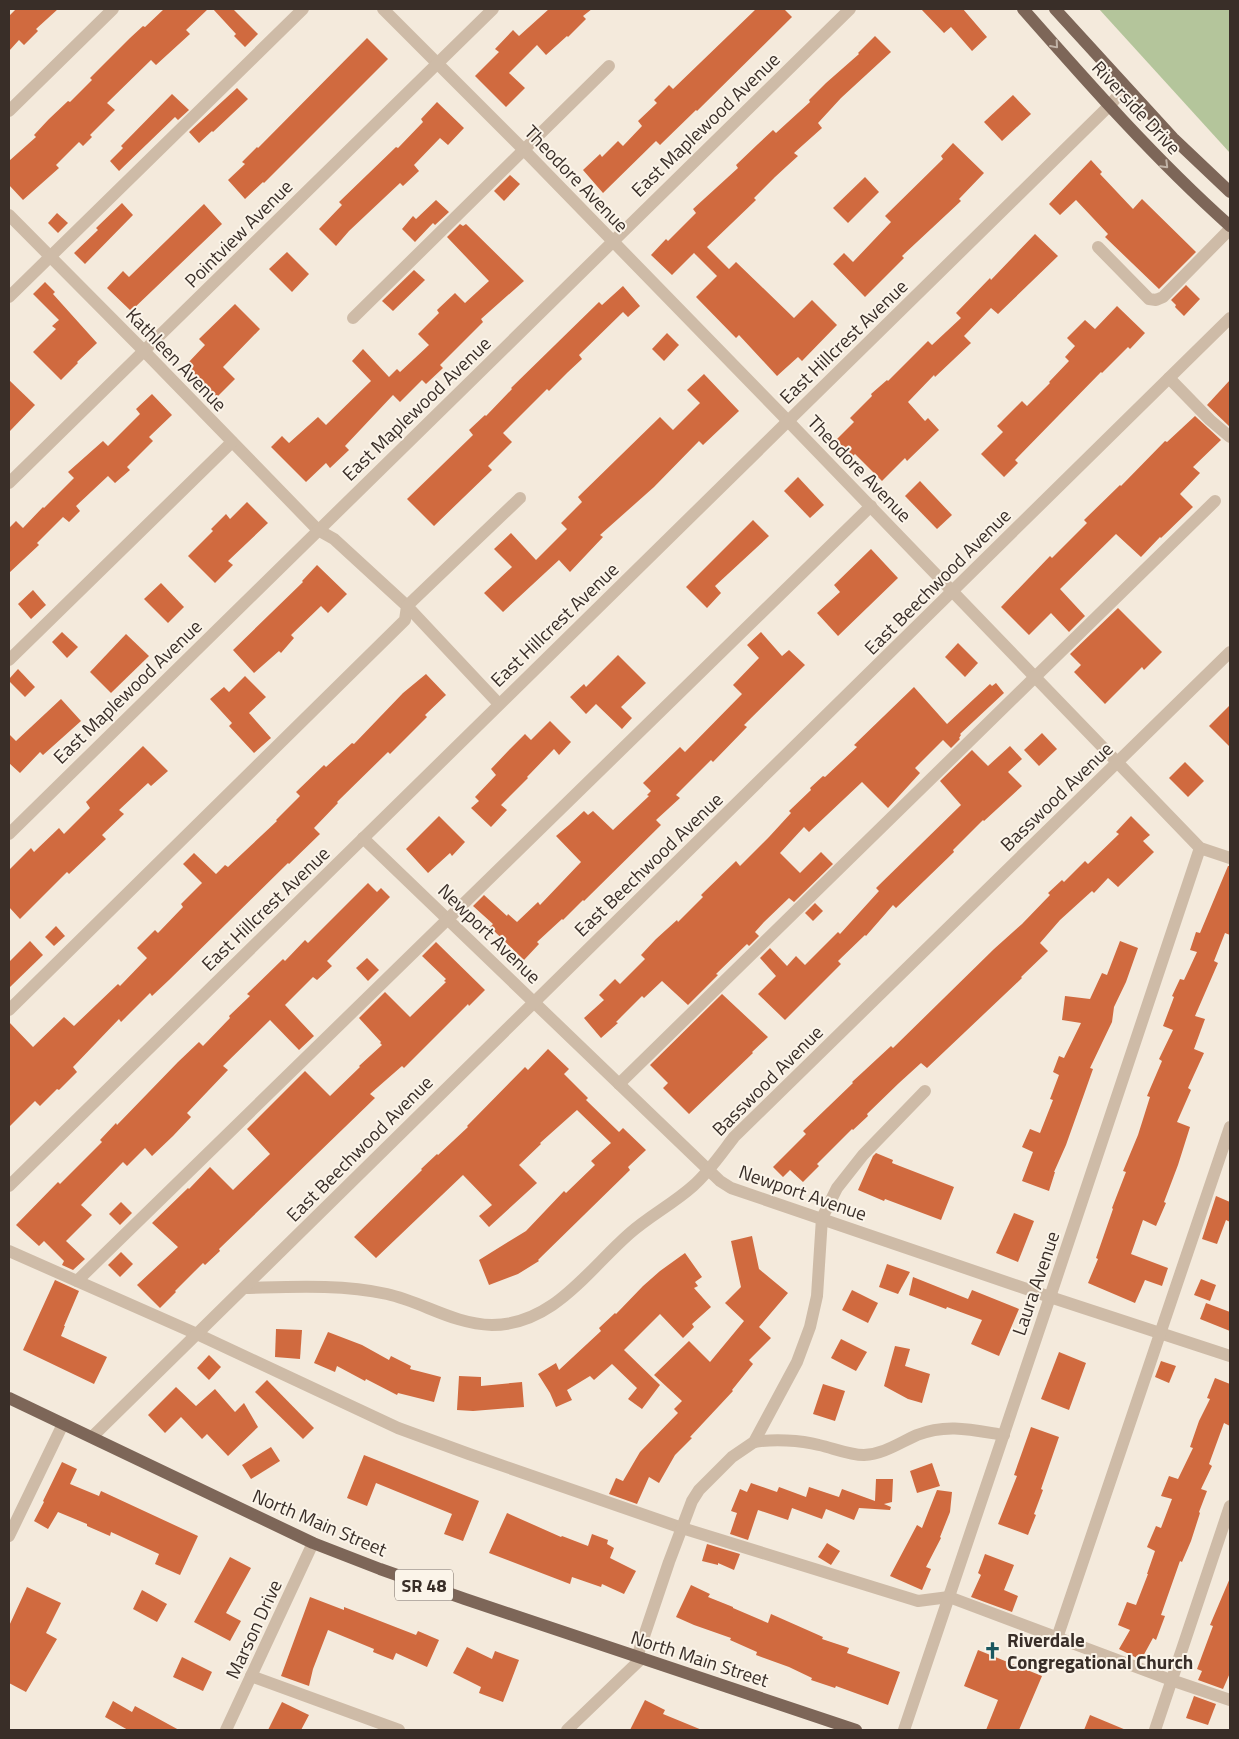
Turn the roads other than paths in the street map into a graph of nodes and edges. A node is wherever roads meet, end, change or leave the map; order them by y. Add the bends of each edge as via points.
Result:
1 (113, 9) edge
2 (303, 9) edge
3 (383, 9) edge
4 (493, 9) edge
5 (850, 9) edge
6 (1023, 9) edge
7 (1055, 9) edge
8 (437, 63) junction
9 (609, 66) dead end
10 (1125, 88) junction
11 (1109, 106) junction
12 (9, 111) edge
13 (524, 150) junction
14 (1230, 192) edge
15 (9, 215) edge
16 (1230, 227) edge
17 (612, 242) junction
18 (1098, 247) dead end
19 (50, 257) junction
20 (9, 297) edge
21 (353, 318) dead end
22 (1230, 318) edge
23 (144, 351) junction
24 (1170, 378) junction
25 (788, 421) junction
26 (1230, 437) edge
27 (232, 442) junction
28 (9, 483) edge
29 (520, 498) dead end
30 (1216, 501) dead end
31 (871, 506) junction
32 (318, 530) junction
33 (954, 591) junction
34 (407, 606) junction
35 (1230, 652) edge
36 (9, 660) edge
37 (1036, 677) junction
38 (499, 704) junction
39 (1118, 762) junction
40 (9, 834) edge
41 (363, 838) junction
42 (1200, 848) junction
43 (1230, 858) edge
44 (448, 920) junction
45 (535, 1002) junction
46 (9, 1010) edge
47 (619, 1084) junction
48 (925, 1090) dead end
49 (1230, 1127) edge
50 (708, 1170) junction
51 (9, 1186) edge
52 (822, 1218) junction
53 (9, 1251) edge
54 (77, 1281) junction
55 (244, 1288) junction
56 (1050, 1297) junction
57 (1160, 1332) junction
58 (197, 1334) junction
59 (1230, 1356) edge
60 (9, 1398) edge
61 (63, 1424) junction
62 (1004, 1435) junction
63 (92, 1437) junction
64 (754, 1442) junction
65 (1230, 1506) edge
66 (682, 1528) junction
67 (9, 1536) edge
68 (313, 1543) junction
69 (949, 1597) junction
70 (1057, 1638) junction
71 (639, 1658) junction
72 (251, 1676) junction
73 (1171, 1680) junction
74 (1230, 1700) edge
75 (226, 1730) edge
76 (399, 1730) edge
77 (567, 1730) edge
78 (856, 1730) edge
79 (904, 1730) edge
80 (1154, 1730) edge

1 - 12 street
2 - 19 street
3 - 8 street, Theodore Avenue
4 - 8 street, Pointview Avenue
5 - 17 street, East Maplewood Avenue
6 -> 11 main road, Riverside Drive
7 - 10 main road, Riverside Drive
8 - 13 street, Theodore Avenue
8 - 23 street, Pointview Avenue
9 - 13 street
10 - 11 street, East Hillcrest Avenue
10 - 14 main road, Riverside Drive
11 -> 16 main road, Riverside Drive via 1165,166
11 - 25 street, East Hillcrest Avenue
13 - 17 street, Theodore Avenue
13 - 21 street
15 - 19 street, Kathleen Avenue
16 - 18 street via 1163,297 1156,300 1149,299
17 - 25 street, Theodore Avenue
17 - 32 street, East Maplewood Avenue
19 - 20 street
19 - 23 street, Kathleen Avenue
22 - 24 street, East Beechwood Avenue
23 - 27 street, Kathleen Avenue
23 - 28 street, Pointview Avenue
24 - 26 street
24 - 33 street, East Beechwood Avenue
25 - 31 street, Theodore Avenue
25 - 38 street, East Hillcrest Avenue
27 - 32 street, Kathleen Avenue
27 - 36 street
29 - 34 street
30 - 37 street
31 - 33 street, Theodore Avenue
31 - 44 street
32 - 34 street, Kathleen Avenue via 334,538
32 - 40 street, East Maplewood Avenue
33 - 37 street, Theodore Avenue
33 - 45 street, East Beechwood Avenue
34 - 38 street, Kathleen Avenue
34 - 46 street via 404,620
35 - 39 street, Basswood Avenue
37 - 39 street, Theodore Avenue
37 - 47 street
38 - 41 street, East Hillcrest Avenue
39 - 42 street, Theodore Avenue
39 - 50 street, Basswood Avenue via 734,1137
41 - 44 street, Newport Avenue
41 - 51 street, East Hillcrest Avenue
42 - 43 street, Theodore Avenue
42 - 56 street, Laura Avenue
44 - 45 street, Newport Avenue
44 - 54 street
45 - 47 street, Newport Avenue
45 - 55 street, East Beechwood Avenue
47 - 50 street, Newport Avenue
48 - 52 street via 863,1155 837,1188
49 - 57 street
50 - 52 street, Newport Avenue via 731,1188
50 - 55 street, Basswood Avenue via 688,1190 628,1234 569,1293 528,1318 493,1325 461,1321 388,1294 314,1287
52 - 56 street, Newport Avenue
52 - 64 street via 817,1296 810,1327 796,1362
53 - 54 street
54 - 58 street
55 - 58 street, East Beechwood Avenue
56 - 57 street, Newport Avenue
56 - 62 street, Laura Avenue
57 - 59 street, Newport Avenue
57 - 70 street
58 - 63 street, East Beechwood Avenue
58 - 66 street via 398,1428
60 - 61 main road, North Main Street / SR 48
61 - 63 main road, North Main Street / SR 48
61 - 67 street
62 - 64 street via 956,1427 937,1429 893,1448 863,1455 817,1444 780,1440
62 - 69 street, Laura Avenue
63 - 68 main road, North Main Street / SR 48
64 - 66 street via 732,1457 700,1490
65 - 73 street
66 - 69 street via 918,1601
66 - 71 street
68 - 71 main road, North Main Street / SR 48
68 - 72 street, Marson Drive
69 - 70 street
69 - 79 street, Laura Avenue
70 - 73 street
71 - 77 street
71 - 78 main road, North Main Street / SR 48
72 - 75 street, Marson Drive
72 - 76 street
73 - 74 street
73 - 80 street

